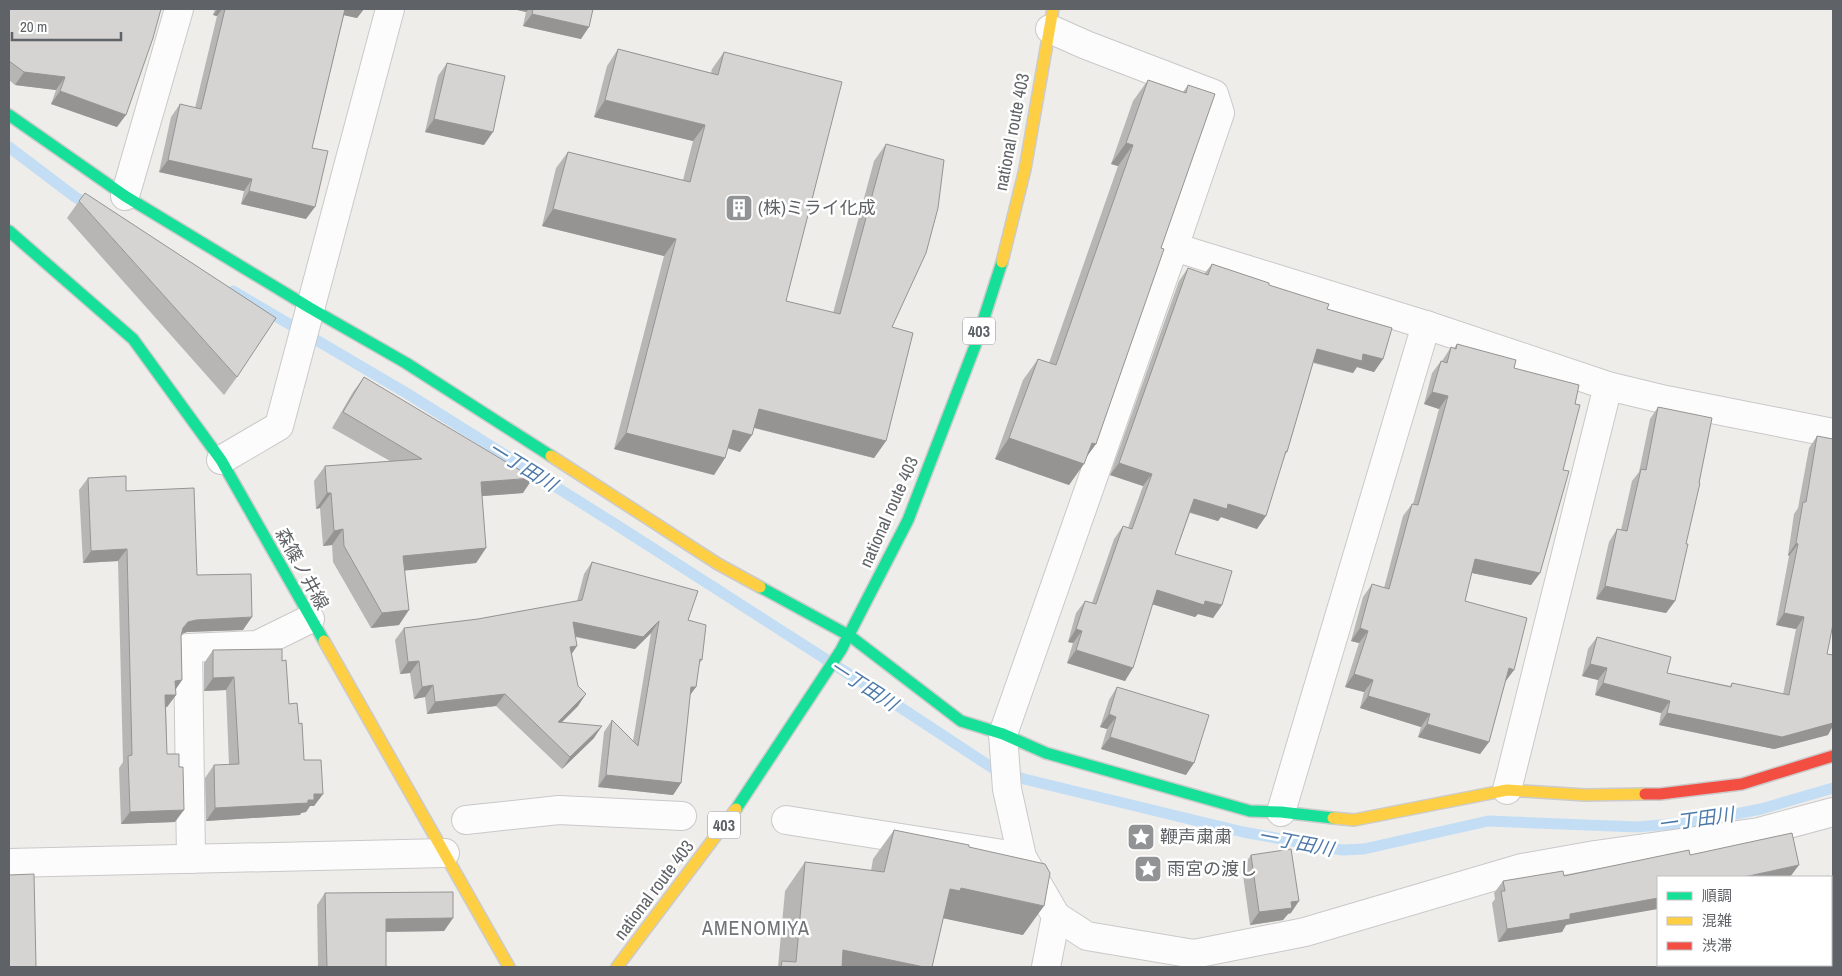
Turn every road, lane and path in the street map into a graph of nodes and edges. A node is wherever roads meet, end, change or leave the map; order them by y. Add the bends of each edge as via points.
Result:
1 (179, 9) edge
2 (390, 9) edge
3 (1052, 19) edge
4 (9, 114) edge
5 (125, 196) junction
6 (9, 231) edge
7 (1174, 247) junction
8 (310, 313) junction
9 (1426, 325) junction
10 (1608, 386) junction
11 (1833, 433) edge
12 (221, 460) junction
13 (310, 619) junction
14 (850, 636) junction
15 (1003, 747) junction
16 (1833, 756) edge
17 (1507, 790) junction
18 (1281, 812) junction
19 (1833, 812) edge
20 (682, 816) dead end
21 (466, 820) dead end
22 (786, 820) dead end
23 (444, 853) junction
24 (1022, 858) junction
25 (191, 859) junction
26 (9, 863) edge
27 (1056, 916) junction
28 (509, 967) edge
29 (617, 967) edge
30 (1046, 967) edge

1 - 5 street
2 - 8 street
3 - 7 street via 1086,45 1214,94 1220,113
3 - 14 main road, national route 403 / 403 via 1025,169 1004,256 975,346 908,520
4 - 5 main road
5 - 8 main road
6 - 12 main road, 森篠ノ井線 via 133,339
7 - 9 street
7 - 15 street
8 - 12 street via 279,426
8 - 14 main road via 406,363 718,564
9 - 10 street
9 - 18 street
10 - 11 street
10 - 17 street
12 - 13 main road, 森篠ノ井線
13 - 23 main road, 森篠ノ井線
13 - 25 street via 257,645 188,648
14 - 15 main road via 961,721
14 - 29 main road, national route 403 / 403 via 734,812
15 - 18 main road via 1046,753 1250,811
15 - 24 street via 1007,789
16 - 17 main road via 1742,784 1660,794 1585,795
17 - 18 main road via 1354,820
19 - 27 street via 1759,832 1522,868 1305,932 1194,954 1087,936
20 - 21 street via 559,810
22 - 24 street
23 - 25 street
23 - 28 main road, 森篠ノ井線
24 - 27 street
25 - 26 street
27 - 30 street

